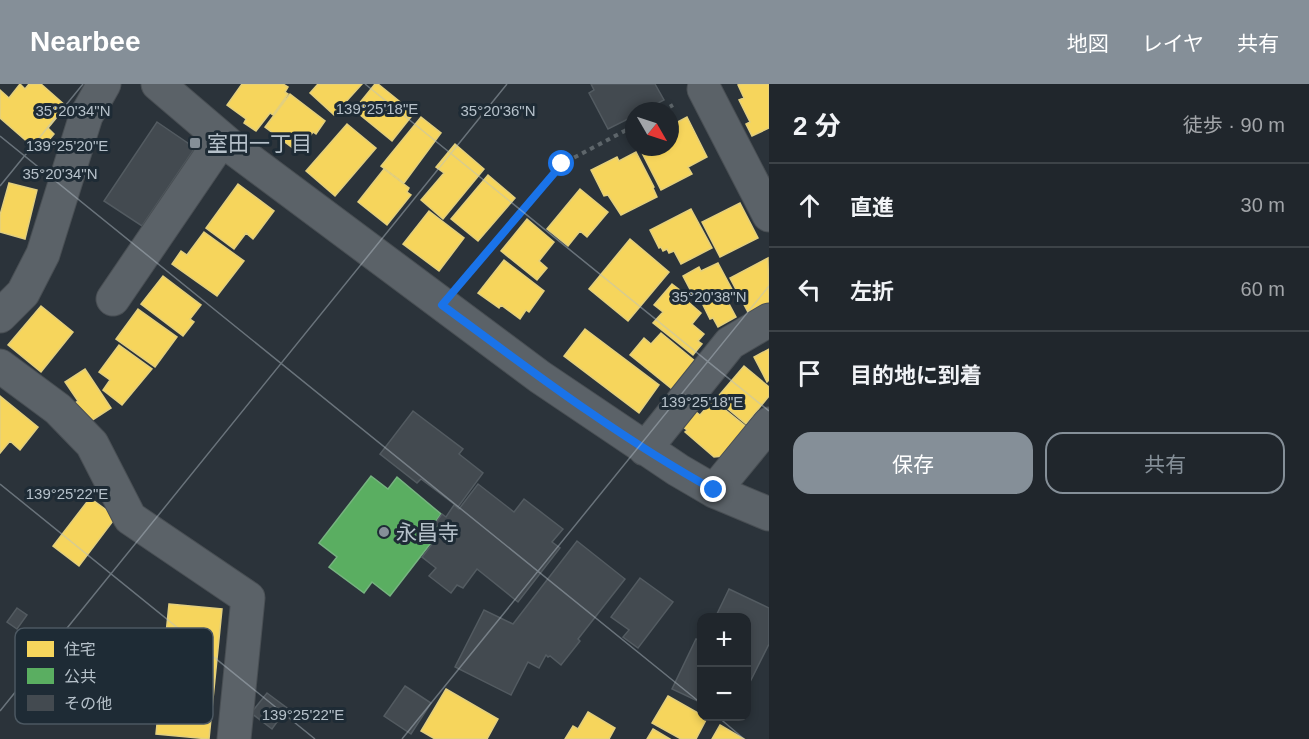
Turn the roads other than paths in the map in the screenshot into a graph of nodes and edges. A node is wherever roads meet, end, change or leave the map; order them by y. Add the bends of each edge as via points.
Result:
1 (104, 84) edge
2 (158, 84) edge
3 (704, 89) dead end
4 (222, 139) junction
5 (769, 215) edge
6 (113, 299) dead end
7 (0, 316) edge
8 (769, 320) edge
9 (0, 366) edge
10 (769, 424) edge
11 (645, 449) junction
12 (714, 490) junction
13 (769, 514) edge
14 (234, 739) edge

1 - 7 street via 86,116 43,254 23,293
2 - 4 street
3 - 5 street
4 - 6 street
4 - 11 street via 540,377
8 - 11 street via 730,343
9 - 14 street via 58,409 92,444 130,518 248,598
10 - 12 street
11 - 12 street
12 - 13 street

